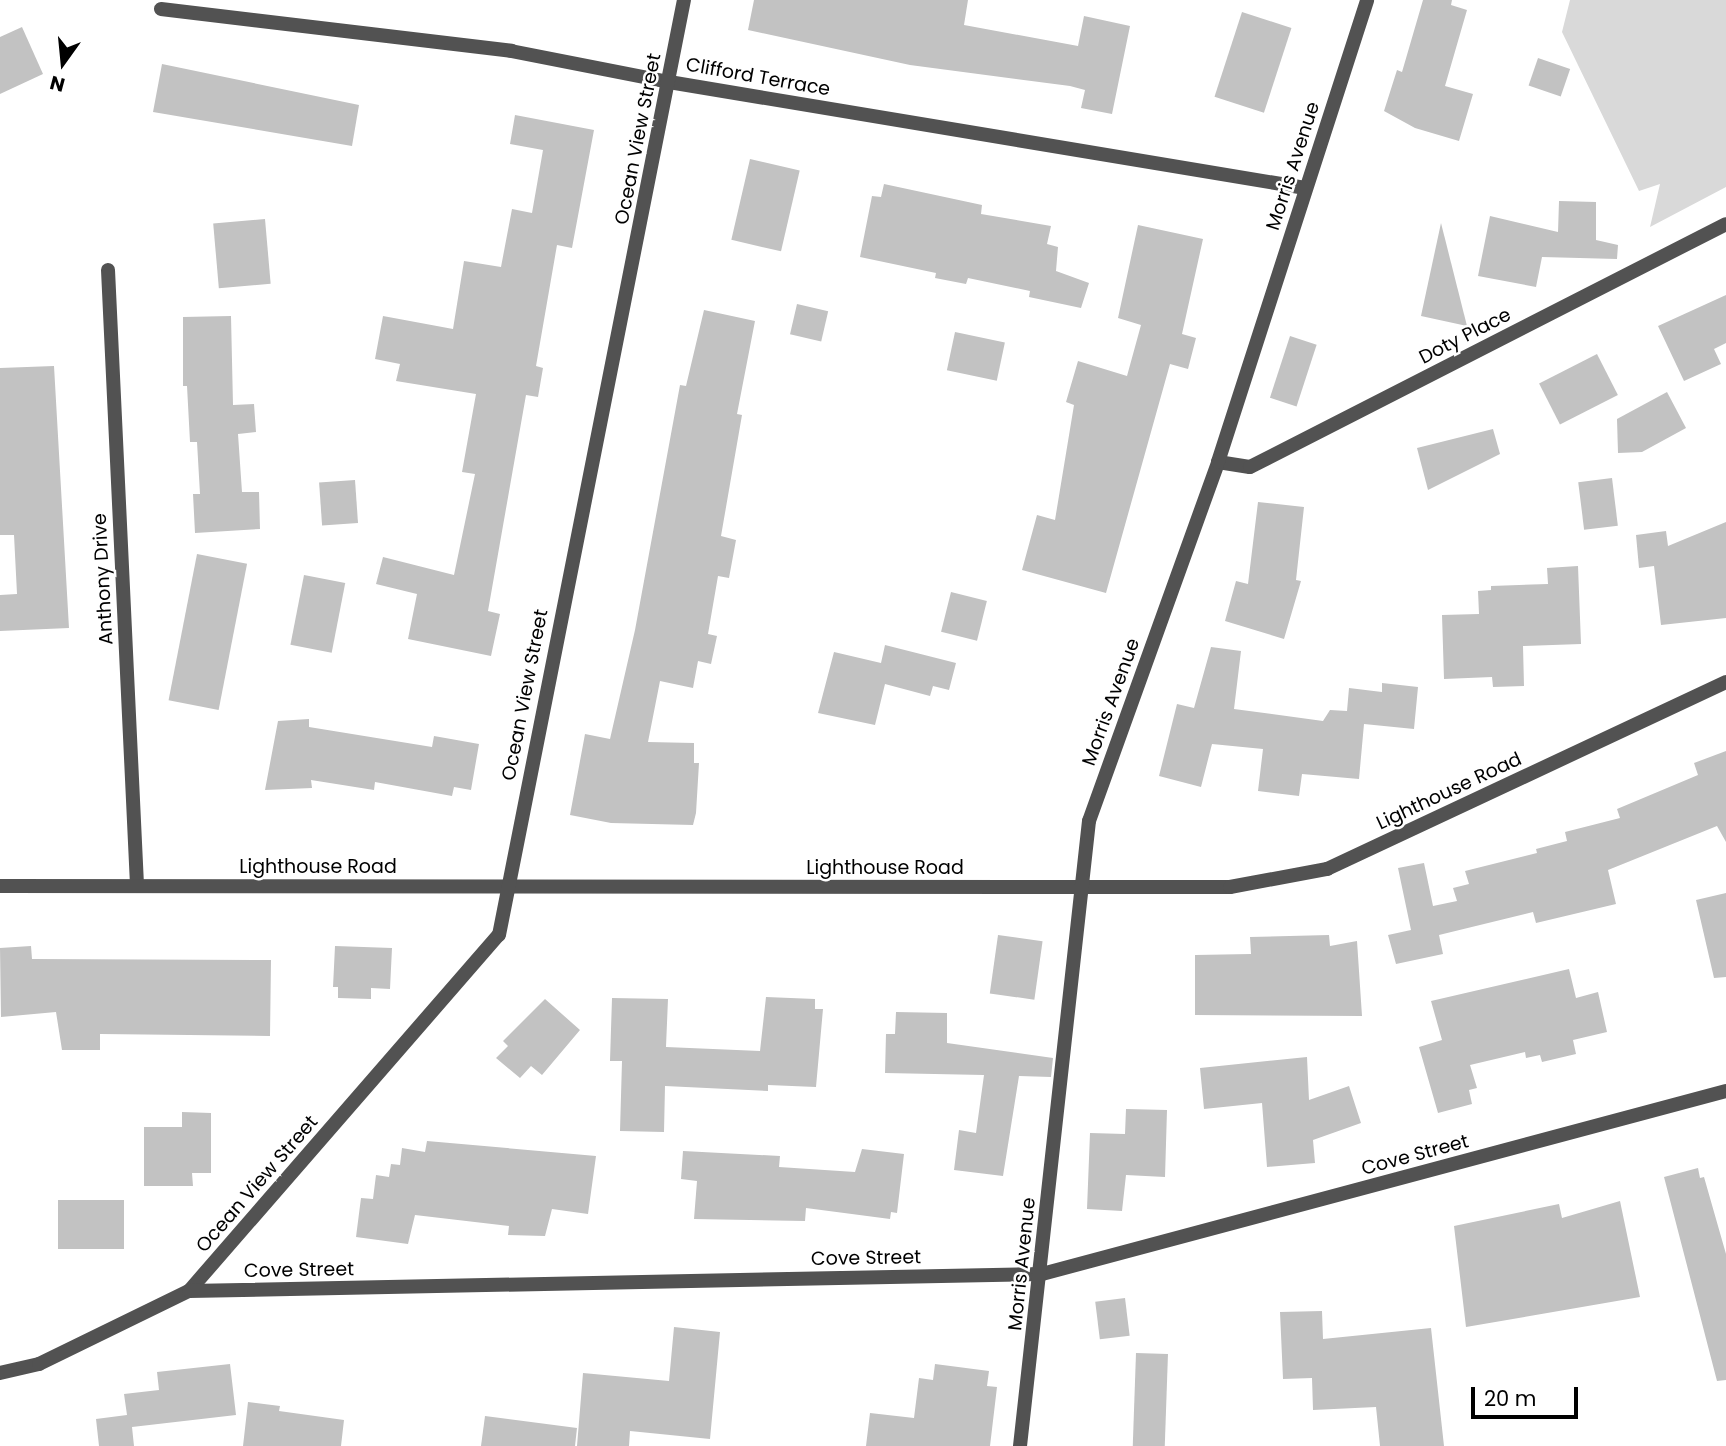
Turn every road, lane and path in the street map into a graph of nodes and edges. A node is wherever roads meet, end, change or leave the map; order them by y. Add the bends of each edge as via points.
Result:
1 (684, 0) edge
2 (1367, 0) edge
3 (161, 9) dead end
4 (669, 82) junction
5 (1305, 188) junction
6 (1726, 224) edge
7 (108, 271) dead end
8 (1218, 462) junction
9 (1726, 682) edge
10 (137, 885) junction
11 (0, 886) edge
12 (506, 887) junction
13 (1080, 889) junction
14 (1726, 1091) edge
15 (1042, 1273) junction
16 (189, 1291) junction
17 (0, 1373) edge
18 (1020, 1446) edge

1 - 4 street, Ocean View Street
2 - 5 street, Morris Avenue
3 - 4 street, Clifford Terrace via 511,51
4 - 5 street, Clifford Terrace
4 - 12 street, Ocean View Street
5 - 8 street, Morris Avenue
6 - 8 street, Doty Place via 1250,467
7 - 10 street, Anthony Drive
8 - 13 street, Morris Avenue via 1090,821
9 - 13 street, Lighthouse Road via 1327,869 1230,887
10 - 11 street, Lighthouse Road
10 - 12 street, Lighthouse Road
12 - 13 street, Lighthouse Road
12 - 16 street, Ocean View Street via 499,935
13 - 15 street, Morris Avenue
14 - 15 street, Cove Street
15 - 16 street, Cove Street
15 - 18 street, Morris Avenue
16 - 17 street, Cove Street via 39,1364

